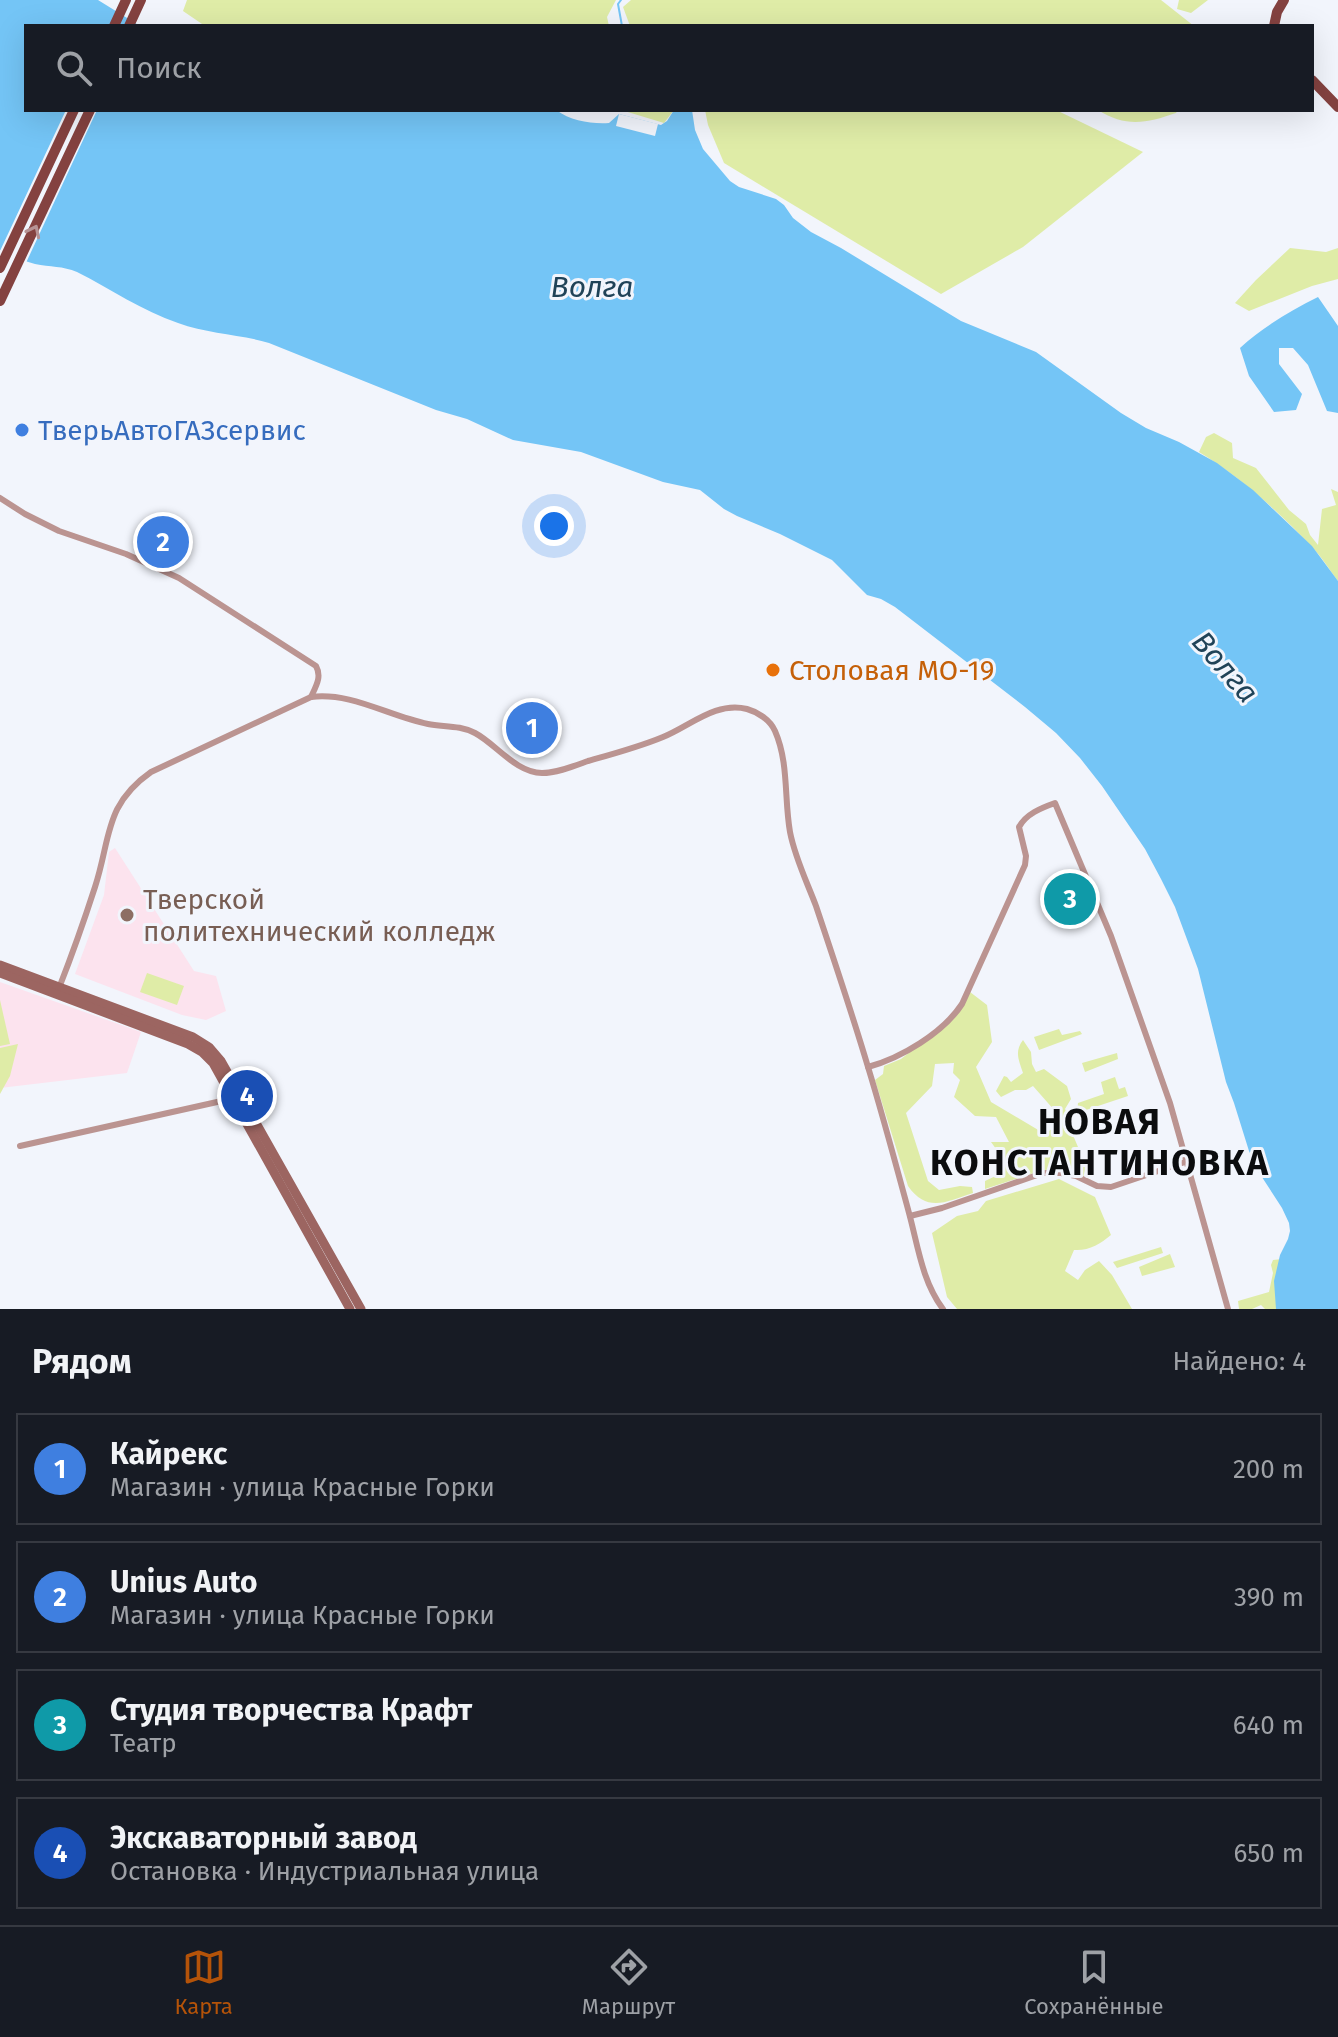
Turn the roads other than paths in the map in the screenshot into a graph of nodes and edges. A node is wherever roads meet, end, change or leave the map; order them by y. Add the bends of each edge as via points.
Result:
1 (126, 0) edge
2 (141, 0) edge
3 (1284, 0) edge
4 (115, 24) edge
5 (130, 24) edge
6 (1274, 24) edge
7 (1314, 82) edge
8 (1338, 107) edge
9 (73, 112) edge
10 (89, 112) edge
11 (0, 268) edge
12 (0, 301) edge
13 (0, 498) edge
14 (311, 697) junction
15 (0, 965) edge
16 (0, 973) edge
17 (58, 990) junction
18 (868, 1067) junction
19 (237, 1097) junction
20 (20, 1146) dead end
21 (1185, 1162) junction
22 (910, 1216) junction
23 (350, 1309) edge
24 (361, 1309) edge
25 (943, 1309) edge
26 (1228, 1309) edge

1 - 4 main road
2 - 5 main road
3 - 6 main road
7 - 8 main road
9 - 11 main road
12 -> 10 main road
13 - 14 street via 59,531 194,586 316,666 319,680
14 - 17 street via 151,772 132,787 112,818 98,878
14 - 18 street via 345,698 427,724 468,730 537,772 645,744 723,708 746,708 766,719 783,757 795,851
15 - 17 street
16 - 17 street
17 - 19 street via 195,1048
18 - 21 street via 900,1056 955,1014 1025,865 1019,827 1035,811 1055,803 1111,936 1170,1103
18 - 22 street
19 - 20 street
19 - 23 street
19 - 24 street
21 - 22 street via 1106,1188 1076,1176 1043,1173
21 - 26 street
22 - 25 street via 918,1255

